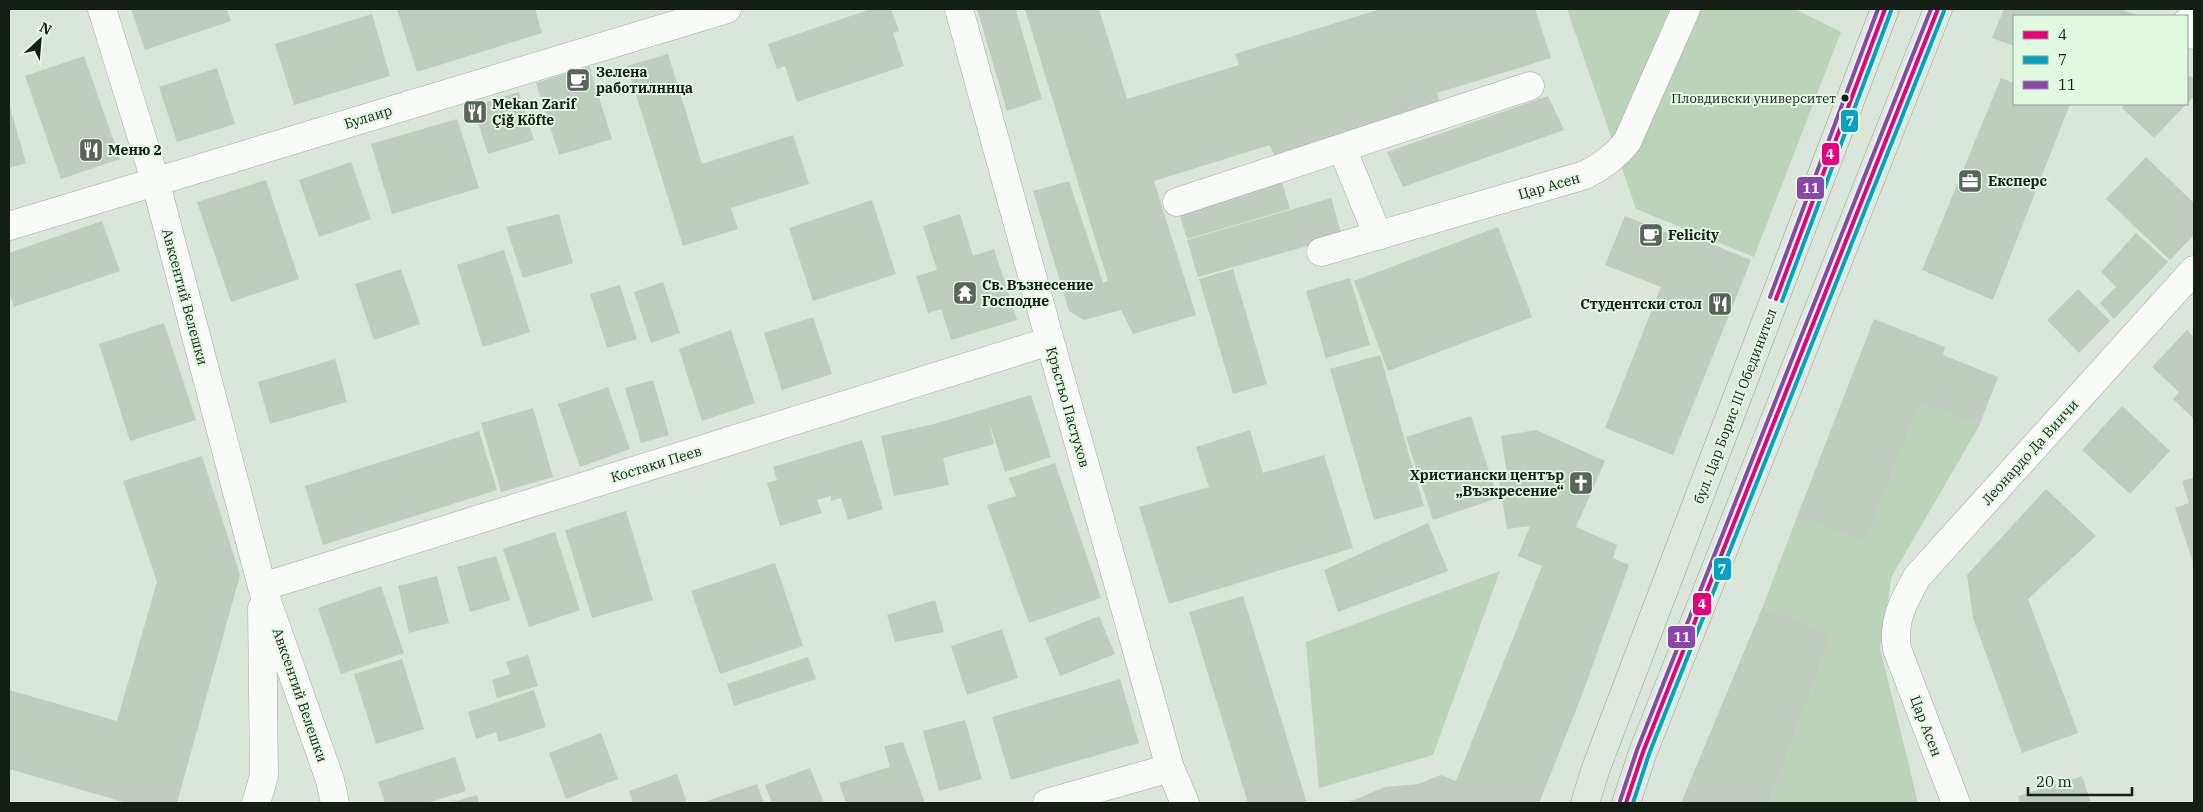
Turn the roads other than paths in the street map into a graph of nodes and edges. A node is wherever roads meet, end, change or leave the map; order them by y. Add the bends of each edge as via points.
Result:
1 (102, 9) edge
2 (727, 9) edge
3 (959, 9) edge
4 (1686, 9) edge
5 (1885, 9) edge
6 (1938, 9) edge
7 (2188, 24) edge
8 (2194, 35) edge
9 (1530, 86) dead end
10 (1342, 148) junction
11 (154, 180) junction
12 (1177, 202) dead end
13 (9, 226) edge
14 (1378, 236) junction
15 (1321, 252) dead end
16 (2194, 270) edge
17 (1050, 341) junction
18 (262, 587) junction
19 (1897, 649) joint
20 (1170, 768) junction
21 (256, 803) edge
22 (335, 803) edge
23 (1047, 803) edge
24 (1185, 803) edge
25 (1585, 803) edge
26 (1626, 803) edge
27 (1956, 803) edge

1 - 11 street, Авксентий Велешки
2 - 11 street, Булаир
3 - 17 street, Кръстьо Пастухов
4 - 14 street, Цар Асен via 1627,142 1603,166 1585,176
5 - 25 main road, бул. Цар Борис III Обединител
6 - 26 main road via 1643,752
7 - 8 street
9 - 10 street
10 - 12 street
10 - 14 street
11 - 13 street, Булаир
11 - 18 street, Авксентий Велешки
14 - 15 street, Цар Асен
16 - 19 street, Леонардо Да Винчи via 1917,577 1902,603 1895,637
17 - 18 street, Костаки Пеев
17 - 20 street, Кръстьо Пастухов
18 - 21 street, Авксентий Велешки via 264,776
18 - 22 street, Авксентий Велешки via 330,780
19 - 27 street, Цар Асен
20 - 23 street
20 - 24 street, Кръстьо Пастухов

